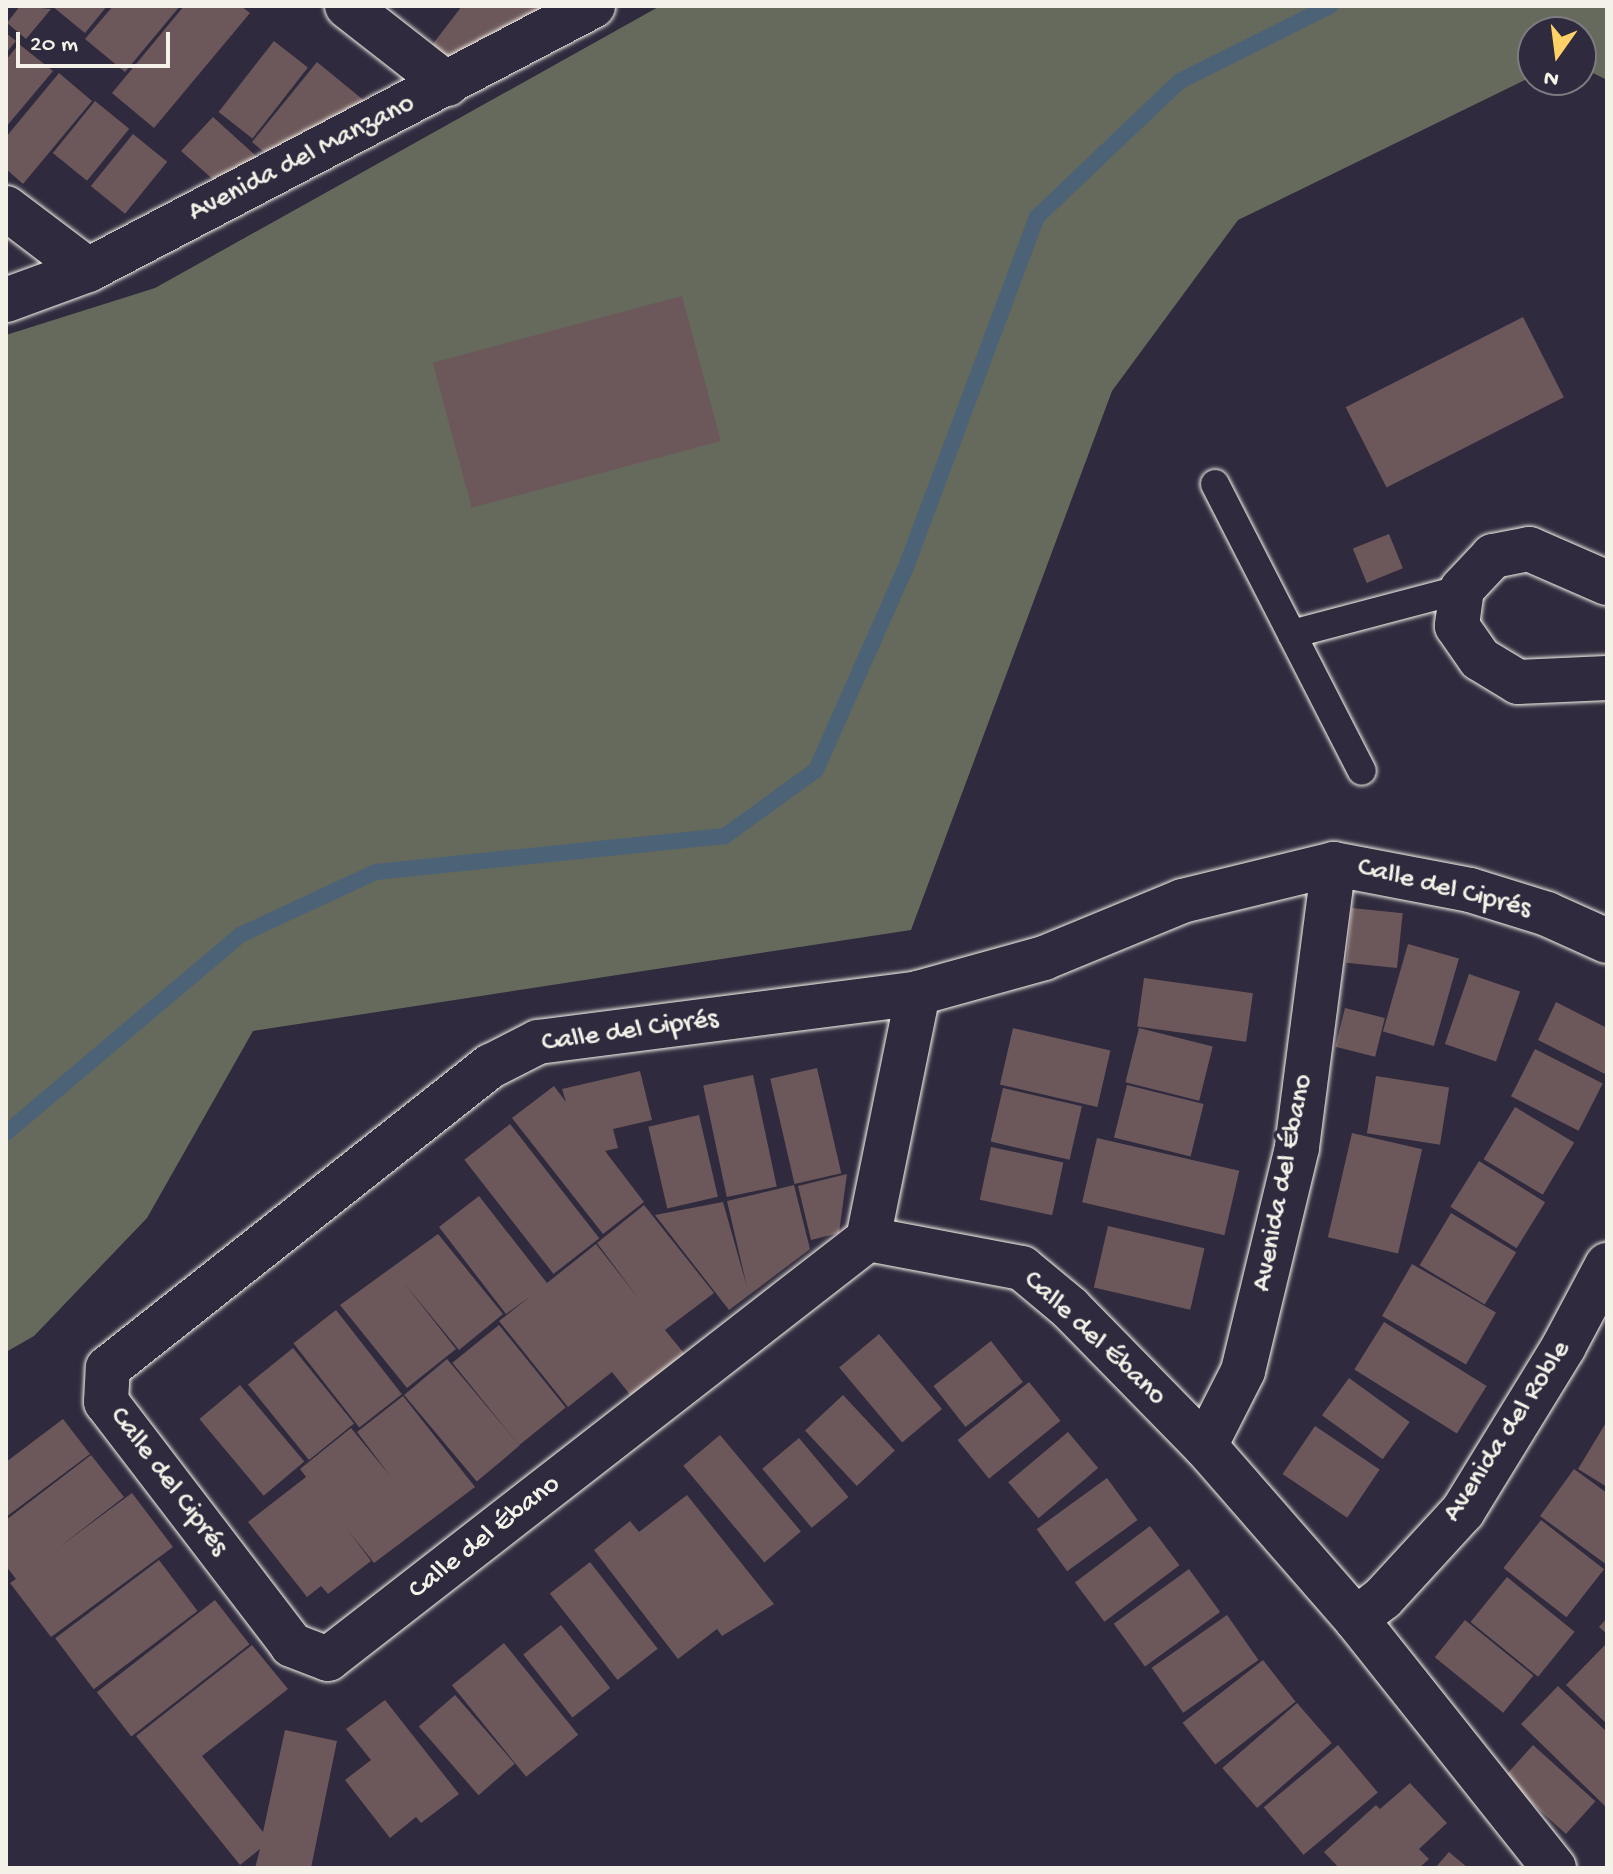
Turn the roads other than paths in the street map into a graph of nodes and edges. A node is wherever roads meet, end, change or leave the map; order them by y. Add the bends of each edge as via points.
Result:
1 (347, 6) edge
2 (593, 6) edge
3 (447, 84) junction
4 (6, 208) edge
5 (88, 270) junction
6 (6, 300) edge
7 (1215, 484) dead end
8 (1607, 583) edge
9 (1462, 589) junction
10 (1292, 634) junction
11 (1607, 678) edge
12 (1362, 771) dead end
13 (1334, 864) junction
14 (1607, 941) edge
15 (918, 993) junction
16 (868, 1239) junction
17 (1607, 1265) edge
18 (1205, 1446) junction
19 (1356, 1619) junction
20 (328, 1659) joint
21 (1554, 1868) edge

1 - 3 street
2 - 3 street, Avenida del Manzano
3 - 5 street, Avenida del Manzano
4 - 5 street
5 - 6 street, Avenida del Manzano
7 - 10 lane
8 - 9 street via 1529,549 1493,556
9 - 10 lane
9 - 11 street via 1457,626 1480,659 1518,682
10 - 12 lane
13 - 14 street, Calle del Ciprés via 1470,890 1547,914
13 - 15 street, Calle del Ciprés via 1182,901 1044,958
13 - 18 street, Avenida del Ébano via 1297,1147 1243,1371
15 - 16 street
15 - 20 street, Calle del Ciprés via 538,1042 491,1066 108,1368 106,1402 292,1645
16 - 18 street, Calle del Ébano via 1022,1268 1070,1308
16 - 20 street, Calle del Ébano
17 - 19 street, Avenida del Roble via 1463,1511 1383,1598
18 - 19 street, Calle del Ébano
19 - 21 street, Calle del Ébano

